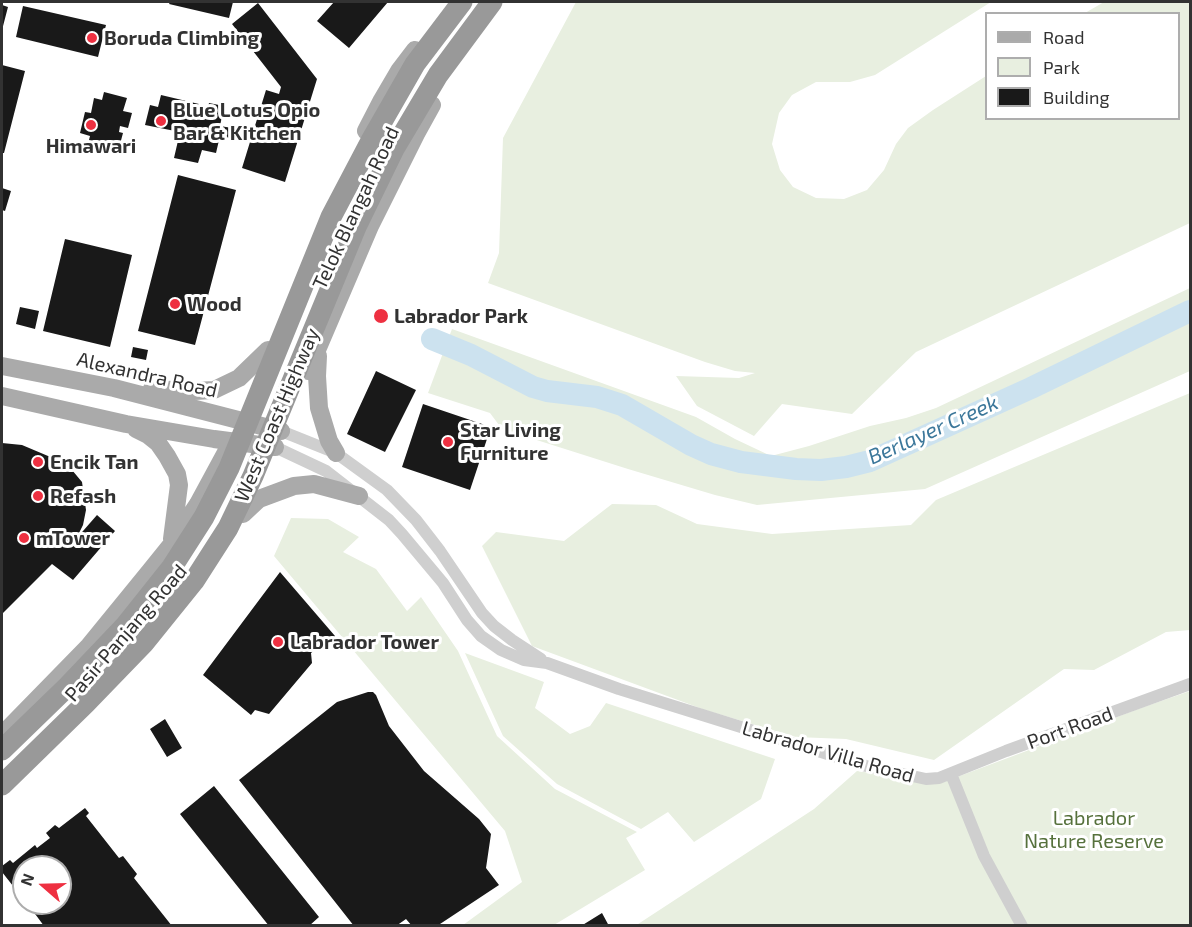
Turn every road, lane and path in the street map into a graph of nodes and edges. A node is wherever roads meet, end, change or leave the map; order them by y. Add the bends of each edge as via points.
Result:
1 (453, 2) edge
2 (462, 2) edge
3 (492, 2) edge
4 (503, 2) edge
5 (382, 100) junction
6 (416, 134) junction
7 (319, 345) junction
8 (268, 350) junction
9 (2, 366) edge
10 (114, 388) junction
11 (2, 396) edge
12 (240, 420) junction
13 (126, 424) junction
14 (278, 439) junction
15 (232, 441) junction
16 (336, 453) junction
17 (359, 496) junction
18 (243, 514) junction
19 (171, 545) junction
20 (444, 555) junction
21 (431, 569) junction
22 (151, 570) junction
23 (202, 581) junction
24 (547, 663) junction
25 (1191, 684) edge
26 (2, 735) edge
27 (2, 750) edge
28 (951, 774) junction
29 (2, 785) edge
30 (2, 796) edge
31 (1022, 926) edge

1 - 5 main road, Telok Blangah Road via 399,70
2 - 27 highway, West Coast Highway, bridge via 416,64 332,217 229,468 204,517 172,567 125,626
3 - 29 highway, West Coast Highway, bridge via 438,75 394,149 356,227 228,528 194,581 144,644
4 - 6 main road, Telok Blangah Road via 443,85
5 - 6 main road via 390,120
5 - 8 main road, Telok Blangah Road via 324,214
6 - 7 main road, Telok Blangah Road via 370,226
7 - 14 main road, Telok Blangah Road
7 - 16 main road via 318,408
8 - 10 main road via 238,378 214,390
8 - 12 main road, Telok Blangah Road
9 - 10 main road, Alexandra Road
10 - 12 main road, Alexandra Road
11 - 13 main road
12 - 14 main road, Alexandra Road
12 - 15 main road, Telok Blangah Road
13 - 15 main road
13 - 19 main road via 158,443 177,474
14 - 15 main road
14 - 16 street, Labrador Villa Road
14 - 17 street, Labrador Villa Road
14 - 18 main road, Pasir Panjang Road
15 - 19 main road, Pasir Panjang Road
16 - 20 street, Labrador Villa Road via 387,490
17 - 18 main road via 314,484 294,486 259,499
17 - 21 street, Labrador Villa Road via 389,520
18 - 23 main road, Pasir Panjang Road
19 - 22 main road, Pasir Panjang Road
20 - 21 street via 444,573
20 - 24 street, Labrador Villa Road via 494,626
21 - 24 street, Labrador Villa Road via 481,636 524,660
22 - 23 main road via 178,566
22 - 26 main road, Pasir Panjang Road via 89,646
23 - 30 main road, Pasir Panjang Road via 126,672
24 - 28 street, Labrador Villa Road via 866,766 926,779
25 - 28 street, Port Road
28 - 31 street via 984,856

